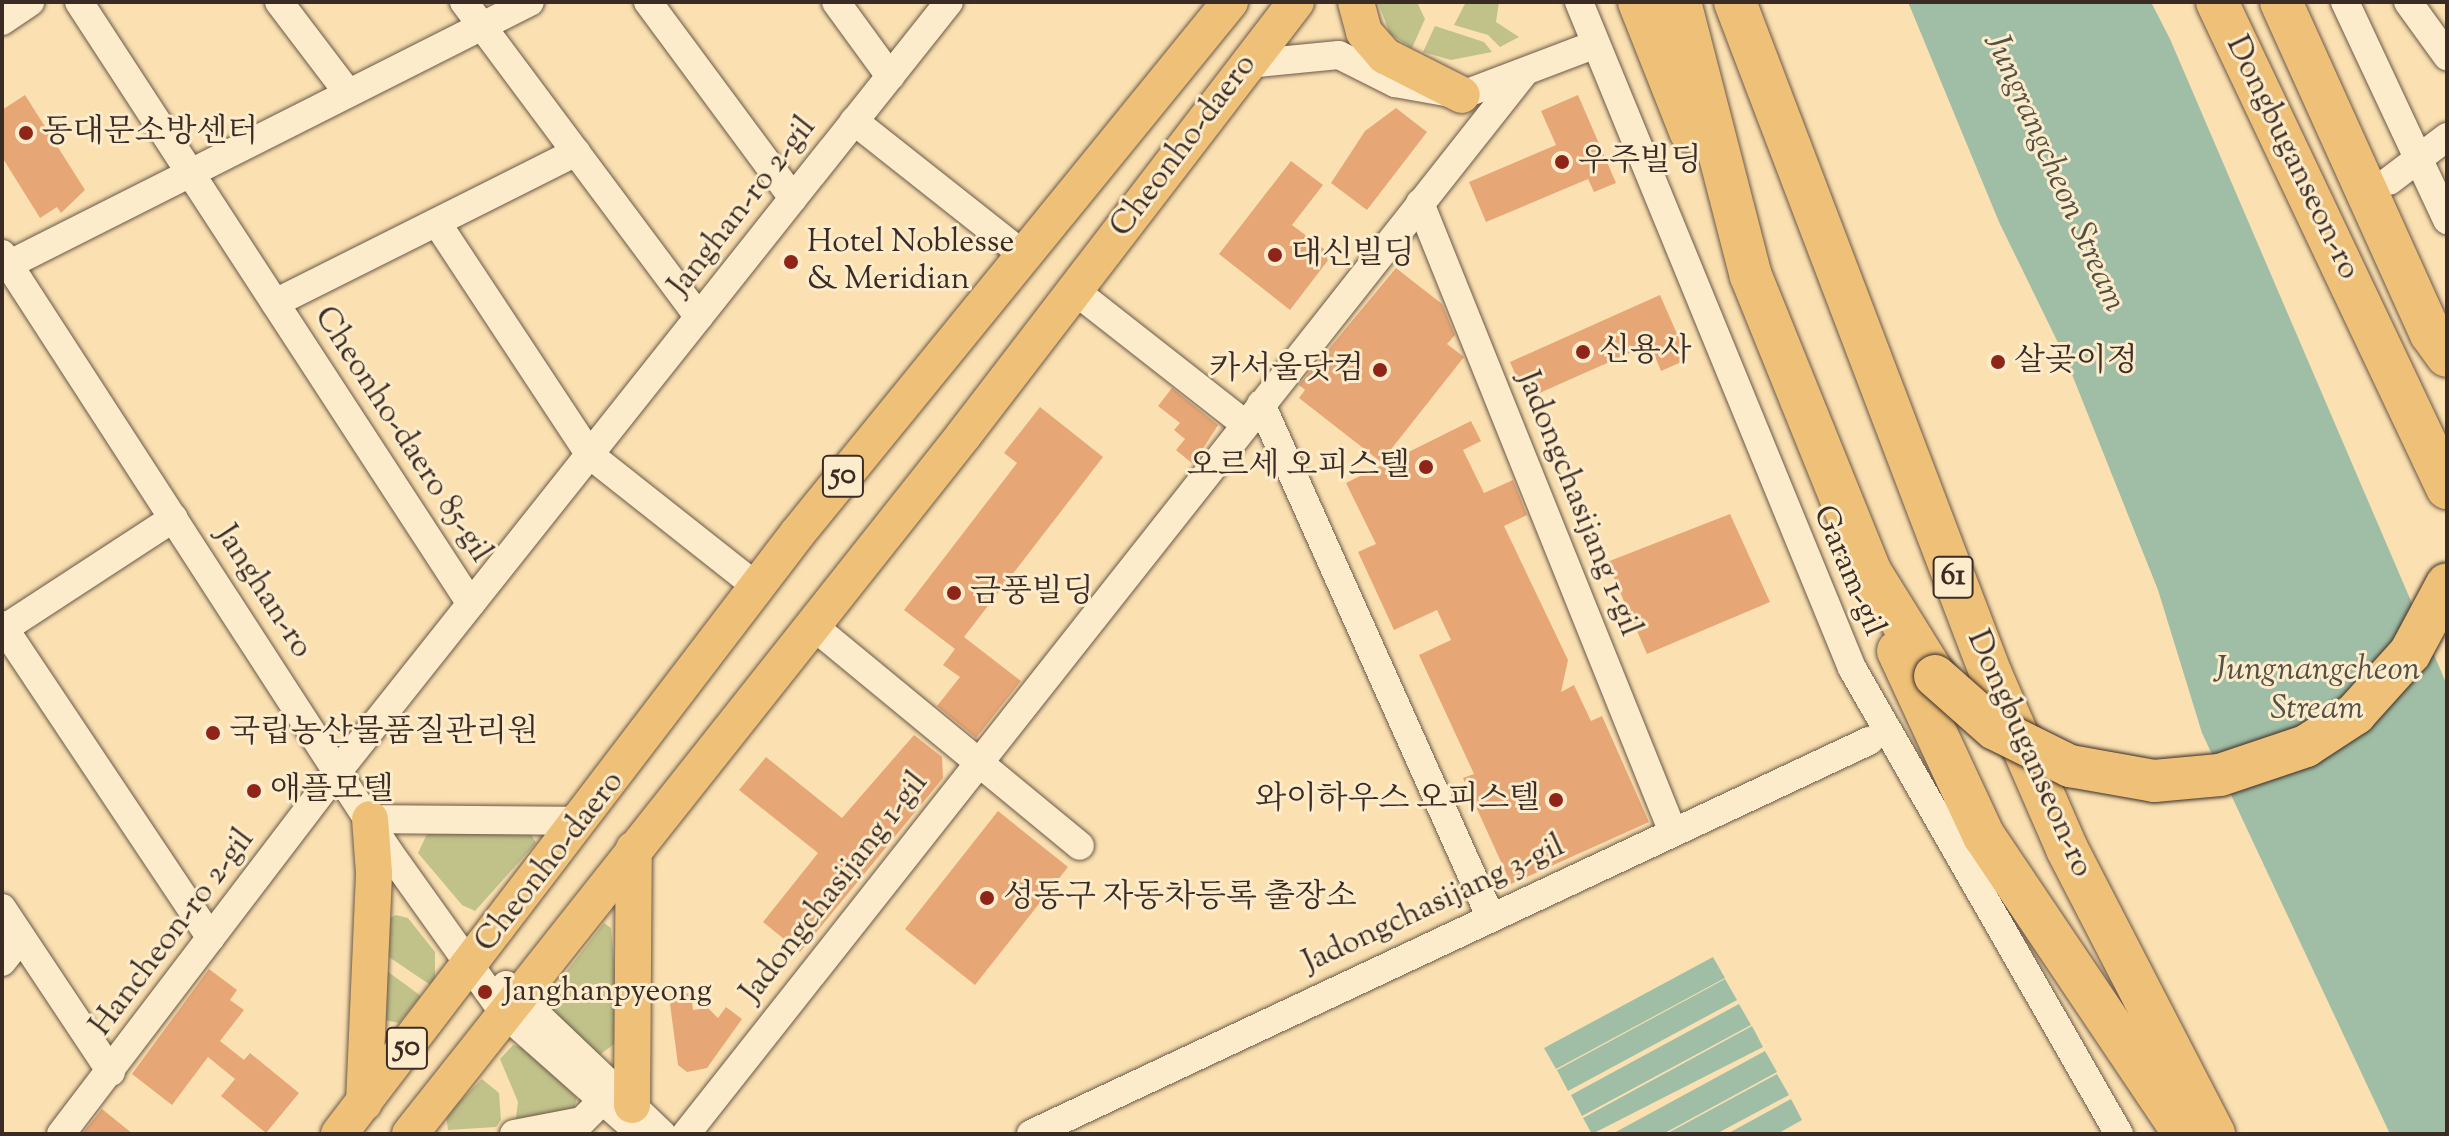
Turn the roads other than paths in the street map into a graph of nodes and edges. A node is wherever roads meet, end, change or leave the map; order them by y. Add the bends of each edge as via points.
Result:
1 (30, 2) edge
2 (79, 2) edge
3 (279, 2) edge
4 (464, 2) edge
5 (530, 2) edge
6 (648, 2) edge
7 (836, 2) edge
8 (949, 2) edge
9 (1230, 2) edge
10 (1296, 2) edge
11 (1356, 2) edge
12 (1579, 2) edge
13 (1639, 2) edge
14 (1680, 2) edge
15 (1735, 2) edge
16 (2217, 2) edge
17 (2281, 2) edge
18 (2345, 2) edge
19 (2408, 2) edge
20 (2, 21) edge
21 (482, 26) junction
22 (1596, 44) junction
23 (2447, 56) edge
24 (1247, 64) junction
25 (1524, 73) junction
26 (890, 76) junction
27 (348, 93) junction
28 (1462, 95) junction
29 (854, 121) junction
30 (2447, 137) edge
31 (576, 152) junction
32 (2419, 159) junction
33 (190, 172) junction
34 (2389, 181) dead end
35 (793, 198) junction
36 (1420, 203) junction
37 (2447, 220) edge
38 (437, 223) junction
39 (1021, 253) junction
40 (5, 263) edge
41 (1751, 276) junction
42 (1074, 290) junction
43 (275, 303) junction
44 (699, 317) junction
45 (2432, 332) edge
46 (2447, 392) edge
47 (1253, 414) junction
48 (590, 455) junction
49 (2447, 488) edge
50 (174, 518) junction
51 (1870, 571) junction
52 (2447, 584) edge
53 (757, 587) junction
54 (471, 604) junction
55 (812, 625) junction
56 (3, 628) edge
57 (1869, 741) dead end
58 (978, 760) junction
59 (338, 771) junction
60 (370, 819) junction
61 (582, 821) junction
62 (1672, 830) junction
63 (1080, 846) dead end
64 (634, 849) junction
65 (2, 908) edge
66 (1490, 916) junction
67 (21, 938) junction
68 (211, 938) junction
69 (473, 961) junction
70 (2, 962) edge
71 (512, 1003) junction
72 (111, 1072) junction
73 (364, 1103) junction
74 (615, 1112) edge
75 (61, 1134) edge
76 (339, 1134) edge
77 (410, 1134) edge
78 (514, 1134) edge
79 (662, 1134) edge
80 (686, 1134) edge
81 (1031, 1134) edge
82 (2119, 1134) edge
83 (2184, 1134) edge
84 (2214, 1134) edge

1 - 20 street
2 - 33 street, Cheonho-daero 85-gil
3 - 27 street
4 - 21 street
5 - 21 street
6 - 35 street
7 - 26 street
8 - 26 street, Janghan-ro 2-gil
9 - 39 main road, Cheonho-daero / 50
10 - 24 main road, Cheonho-daero / 50
11 - 28 main road via 1364,32 1385,56
12 - 22 street, Garam-gil
13 - 41 highway
14 - 41 highway
15 - 84 highway, Dongbuganseon-ro / 61 via 1991,674 2067,849
16 - 49 highway, Dongbuganseon-ro
17 - 45 highway
18 - 32 street
19 - 23 street
21 - 27 street
21 - 31 street
22 - 25 street
22 - 82 street, Garam-gil via 1852,668
24 - 28 street via 1339,55 1395,83
24 - 42 main road, Cheonho-daero / 50
25 - 28 street
25 - 36 street, Jadongchasijang 1-gil
26 - 29 street, Janghan-ro 2-gil
27 - 33 street
29 - 35 street, Janghan-ro 2-gil
29 - 39 street
30 - 32 street
31 - 38 street, Cheonho-daero 85-gil
31 - 44 street
32 - 34 street
32 - 37 street
33 - 40 street
33 - 43 street, Cheonho-daero 85-gil
35 - 44 street, Janghan-ro 2-gil
36 - 47 street, Jadongchasijang 1-gil
36 - 62 street, Jadongchasijang 1-gil
38 - 43 street, Cheonho-daero 85-gil
38 - 48 street
39 - 53 main road, Cheonho-daero / 50
40 - 50 street, Janghan-ro
41 - 51 highway
42 - 47 street
42 - 55 main road, Cheonho-daero / 50
43 - 54 street, Cheonho-daero 85-gil
44 - 48 street, Janghan-ro 2-gil
45 - 46 highway
47 - 58 street, Jadongchasijang 1-gil
47 - 66 street
48 - 53 street
48 - 54 street, Janghan-ro 2-gil
50 - 56 street
50 - 59 street, Janghan-ro
51 - 52 highway, bridge via 1935,676 1995,729 2070,766 2154,781 2220,775 2292,753 2355,714 2410,653
51 - 83 highway via 1877,603 1984,836
53 - 61 main road, Cheonho-daero / 50
54 - 59 street, Janghan-ro 2-gil
55 - 58 street
55 - 64 main road, Cheonho-daero / 50
56 - 68 street
57 - 62 street, Jadongchasijang 3-gil
58 - 63 street
58 - 80 street, Jadongchasijang 1-gil
59 - 60 street, Janghan-ro
59 - 68 street, Hancheon-ro 2-gil
60 - 61 street
60 - 69 street, Janghan-ro
60 - 73 main road via 374,873
61 - 69 main road, Cheonho-daero / 50
62 - 66 street, Jadongchasijang 3-gil
64 - 71 main road, Cheonho-daero / 50
64 - 74 main road
65 - 67 street
66 - 81 street, Jadongchasijang 3-gil
67 - 70 street
67 - 72 street
68 - 72 street, Hancheon-ro 2-gil
69 - 71 street, Janghan-ro
69 - 73 main road, Cheonho-daero / 50
71 - 74 street, Janghan-ro
71 - 77 main road, Cheonho-daero / 50
72 - 75 street, Hancheon-ro 2-gil
73 - 76 main road, Cheonho-daero / 50
74 - 78 street
74 - 79 street, Janghan-ro

